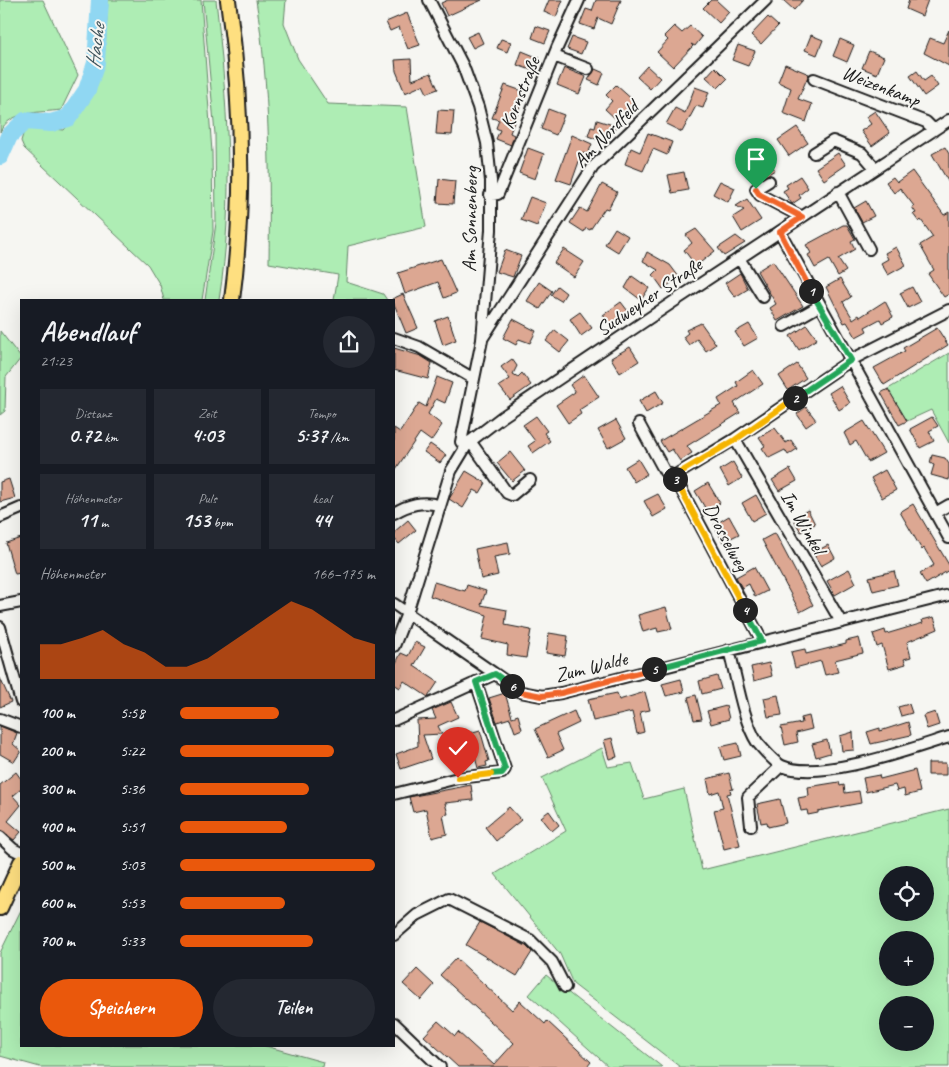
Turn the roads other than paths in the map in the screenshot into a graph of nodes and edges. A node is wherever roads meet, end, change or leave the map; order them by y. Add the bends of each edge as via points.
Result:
1 (228, 0) edge
2 (428, 0) edge
3 (579, 0) edge
4 (766, 0) edge
5 (554, 56) junction
6 (588, 69) dead end
7 (814, 79) dead end
8 (949, 120) edge
9 (934, 130) junction
10 (814, 153) dead end
11 (874, 168) junction
12 (769, 181) dead end
13 (838, 192) junction
14 (490, 195) junction
15 (802, 217) junction
16 (780, 232) junction
17 (869, 250) dead end
18 (739, 258) junction
19 (763, 297) dead end
20 (232, 299) edge
21 (819, 306) junction
22 (949, 310) edge
23 (784, 326) dead end
24 (395, 338) edge
25 (482, 340) junction
26 (851, 360) junction
27 (474, 379) junction
28 (639, 424) dead end
29 (735, 440) junction
30 (468, 444) junction
31 (674, 476) junction
32 (530, 480) dead end
33 (439, 505) junction
34 (949, 505) edge
35 (20, 508) edge
36 (395, 512) edge
37 (935, 513) junction
38 (0, 517) edge
39 (949, 538) edge
40 (949, 595) edge
41 (20, 602) edge
42 (395, 605) edge
43 (0, 606) edge
44 (407, 612) junction
45 (841, 622) junction
46 (0, 627) edge
47 (762, 641) junction
48 (395, 643) edge
49 (729, 650) junction
50 (495, 674) junction
51 (476, 682) junction
52 (20, 698) edge
53 (0, 718) edge
54 (395, 720) edge
55 (20, 727) edge
56 (949, 737) edge
57 (781, 766) junction
58 (395, 794) edge
59 (751, 826) dead end
60 (0, 837) edge
61 (20, 853) edge
62 (20, 864) edge
63 (0, 908) edge
64 (395, 934) edge
65 (565, 987) dead end
66 (395, 1024) edge
67 (440, 1067) edge

1 - 20 main road via 241,144 237,259
2 - 14 street, Am Sonnenberg via 463,66 478,108 487,143
3 - 5 street, Kornstraße
4 - 25 street, Am Nordfeld via 593,167
5 - 6 street
5 - 14 street, Kornstraße via 498,194
7 - 9 street, Weizenkamp via 926,122
8 - 9 street, Sudweyher Straße
9 - 11 street, Sudweyher Straße
10 - 11 street via 833,141 862,153
11 - 13 street, Sudweyher Straße
12 - 15 street via 756,189 760,195
13 - 15 street, Sudweyher Straße
13 - 17 street
14 - 25 street, Am Sonnenberg via 491,230
15 - 16 street, Sudweyher Straße
16 - 18 street, Sudweyher Straße
16 - 21 street
18 - 19 street
18 - 30 street, Sudweyher Straße via 502,417
21 - 23 street
21 - 26 street
22 - 26 street
24 - 27 street via 419,347
25 - 27 street, Am Sonnenberg
26 - 29 street
26 - 37 street
27 - 30 street, Am Sonnenberg via 461,442
28 - 31 street, Drosselweg via 665,472
29 - 31 street
29 - 45 street, Im Winkel
30 - 32 street via 507,493 512,495
30 - 33 street, Sudweyher Straße via 451,471
31 - 47 street, Drosselweg
33 - 36 street via 424,501
33 - 44 street, Sudweyher Straße
34 - 37 street
35 - 38 street
37 - 39 street
40 - 45 street, Zum Walde
41 - 43 street
42 - 44 street, Zum Walde
44 - 48 street, Sudweyher Straße
44 - 50 street, Zum Walde
45 - 47 street, Zum Walde
46 - 52 street
47 - 49 street, Zum Walde
49 - 50 street, Zum Walde via 542,696 521,692
49 - 57 street via 757,742
50 - 51 street
51 - 54 street
51 - 58 street via 505,769 502,773 448,780
53 - 55 street
56 - 57 street via 858,764 809,770
57 - 59 street via 748,797
60 - 61 street
62 - 63 main road
64 - 65 street via 417,916 450,899 530,940 552,962
66 - 67 street

